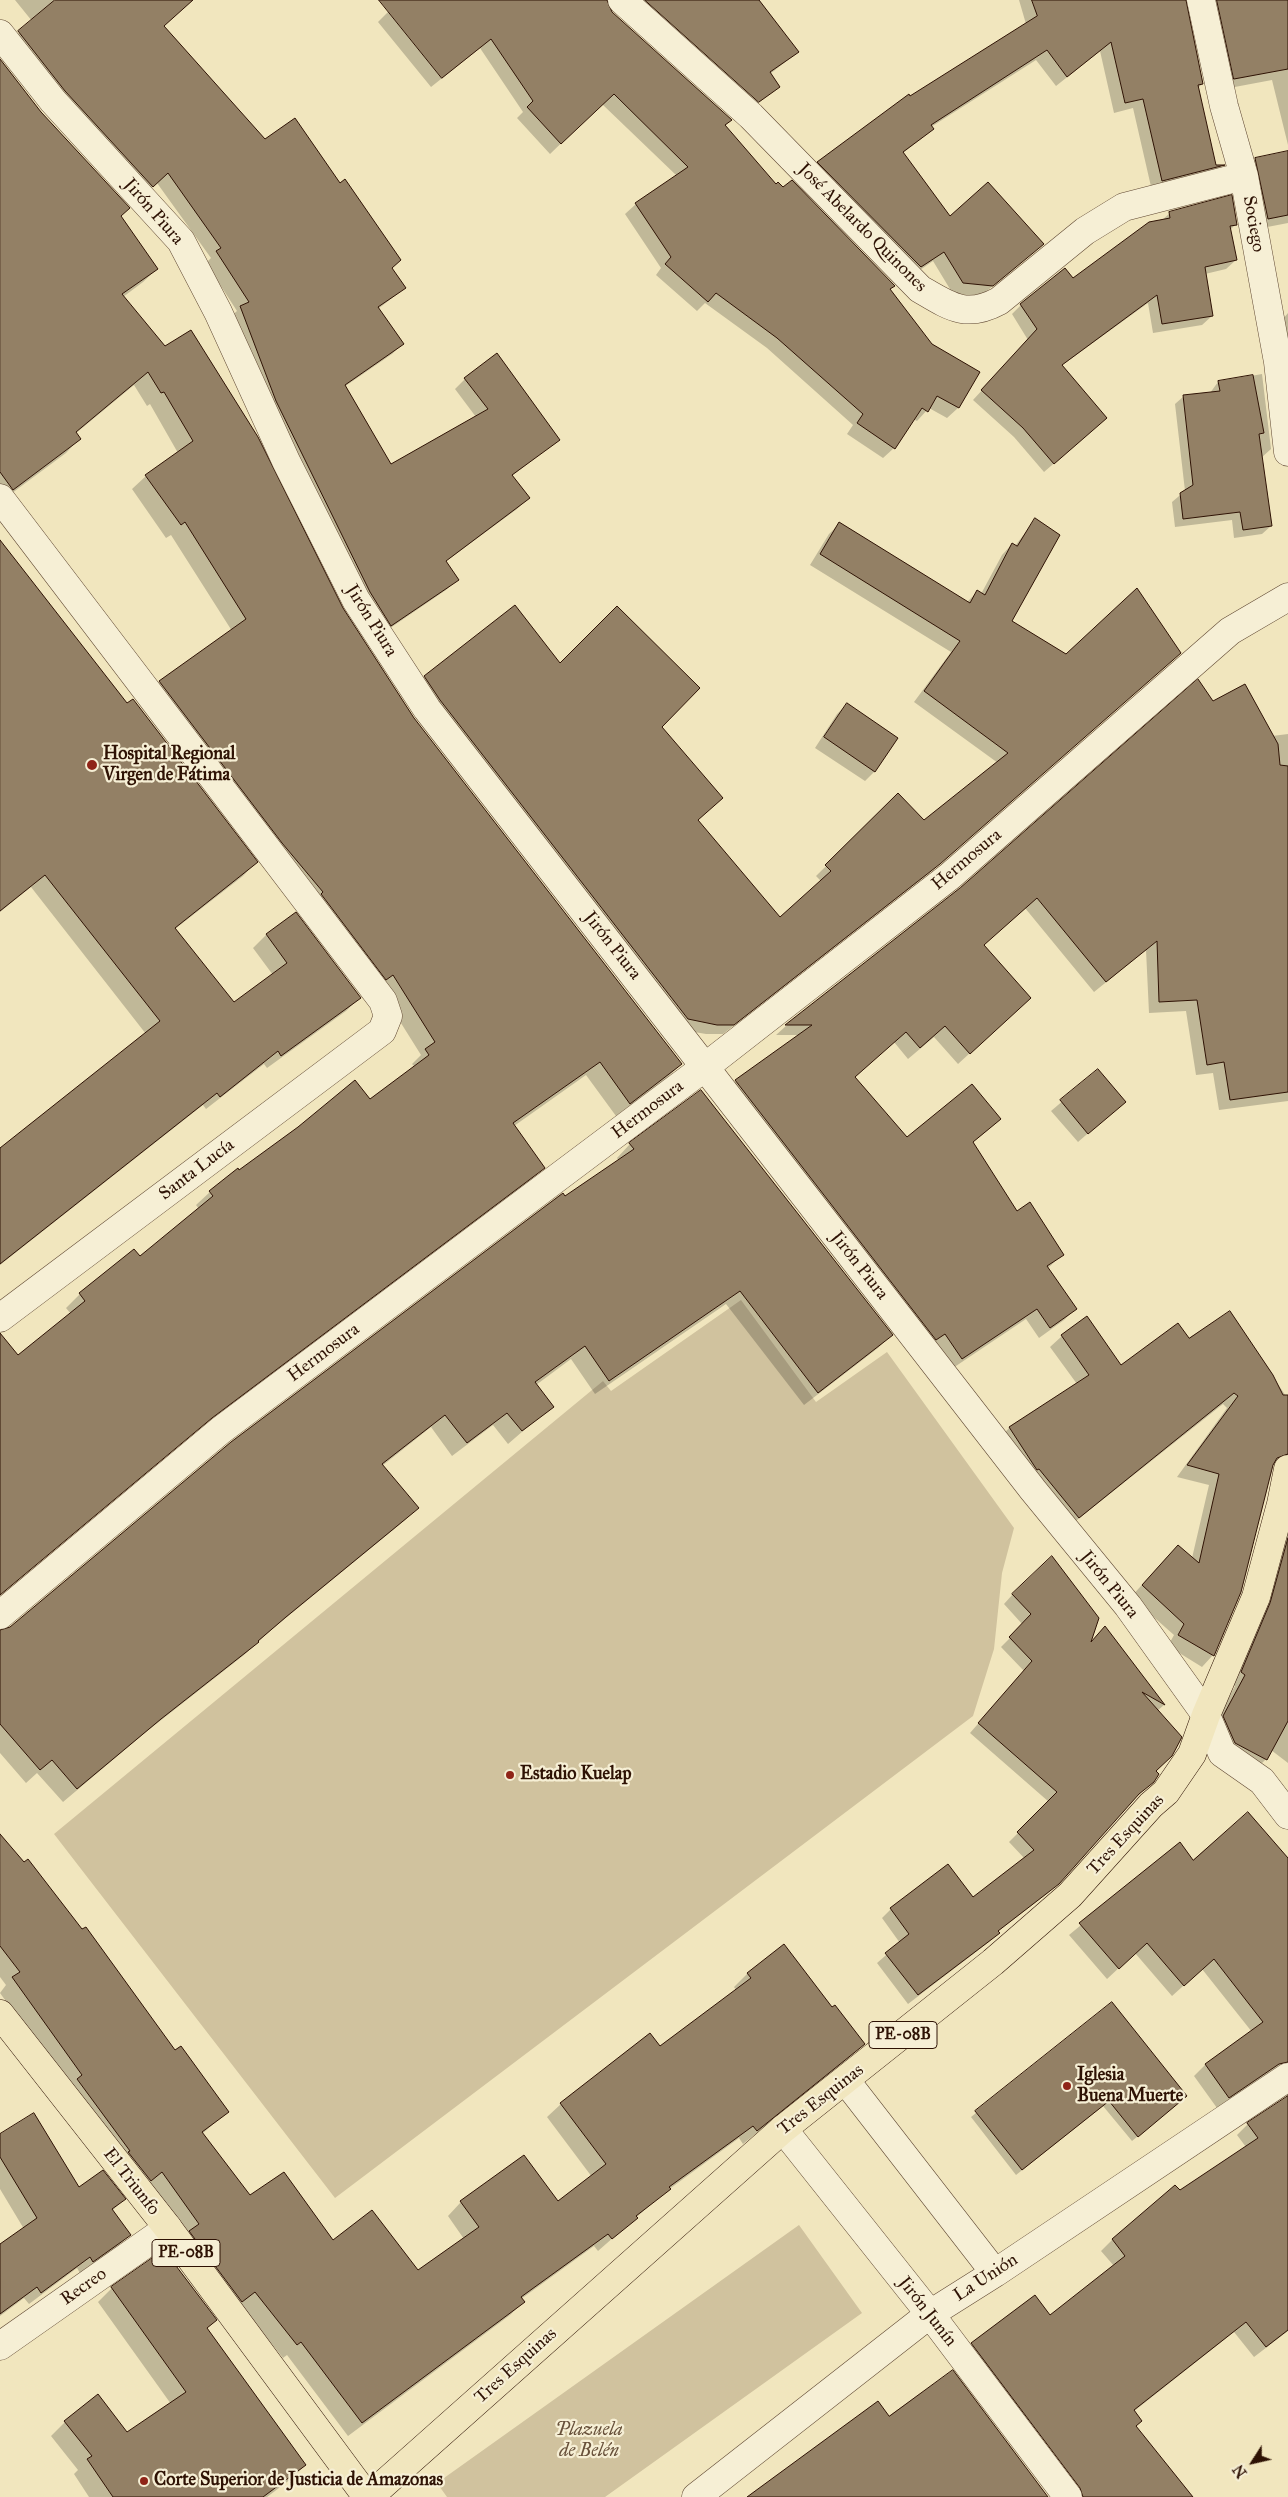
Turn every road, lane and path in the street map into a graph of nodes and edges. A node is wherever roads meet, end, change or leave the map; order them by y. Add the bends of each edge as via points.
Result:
1 (622, 0) edge
2 (1201, 0) edge
3 (0, 34) edge
4 (1244, 176) junction
5 (1288, 452) edge
6 (0, 498) edge
7 (1288, 596) edge
8 (705, 1067) junction
9 (0, 1318) edge
10 (1288, 1469) edge
11 (0, 1615) edge
12 (1206, 1714) junction
13 (1288, 1815) edge
14 (0, 2014) edge
15 (1288, 2077) edge
16 (846, 2082) junction
17 (783, 2129) junction
18 (168, 2228) junction
19 (995, 2273) junction
20 (930, 2314) junction
21 (0, 2346) edge
22 (368, 2497) edge
23 (696, 2497) edge
24 (1068, 2497) edge

1 - 4 street, José Abelardo Quinones via 752,116 920,289 953,308 974,311 999,301 1085,231 1124,207
2 - 4 street, Sociego via 1224,106
3 - 8 street, Jirón Piura via 53,101 181,241 356,600 427,709
4 - 5 street, Sociego via 1278,362
6 - 9 street, Santa Lucía via 383,1001 388,1016 382,1031
7 - 8 street, Hermosura via 1230,631 950,876
8 - 11 street, Hermosura via 221,1430
8 - 12 street, Jirón Piura via 1072,1541 1128,1606
10 - 12 highway, Tres Esquinas / PE-08B via 1256,1597
12 - 13 street, Jirón Piura via 1222,1753 1262,1781
12 - 16 highway, Tres Esquinas / PE-08B via 1192,1754 1166,1792 1070,1895
14 - 18 highway, El Triunfo / PE-08B
15 - 19 street, La Unión
16 - 17 highway, Tres Esquinas / PE-08B
16 - 19 street
17 - 20 street, Jirón Junín
17 - 22 highway, Tres Esquinas / PE-08B
18 - 21 street, Recreo
18 - 22 highway, El Triunfo / PE-08B
19 - 20 street, La Unión
20 - 23 street, La Unión
20 - 24 street, Jirón Junín

